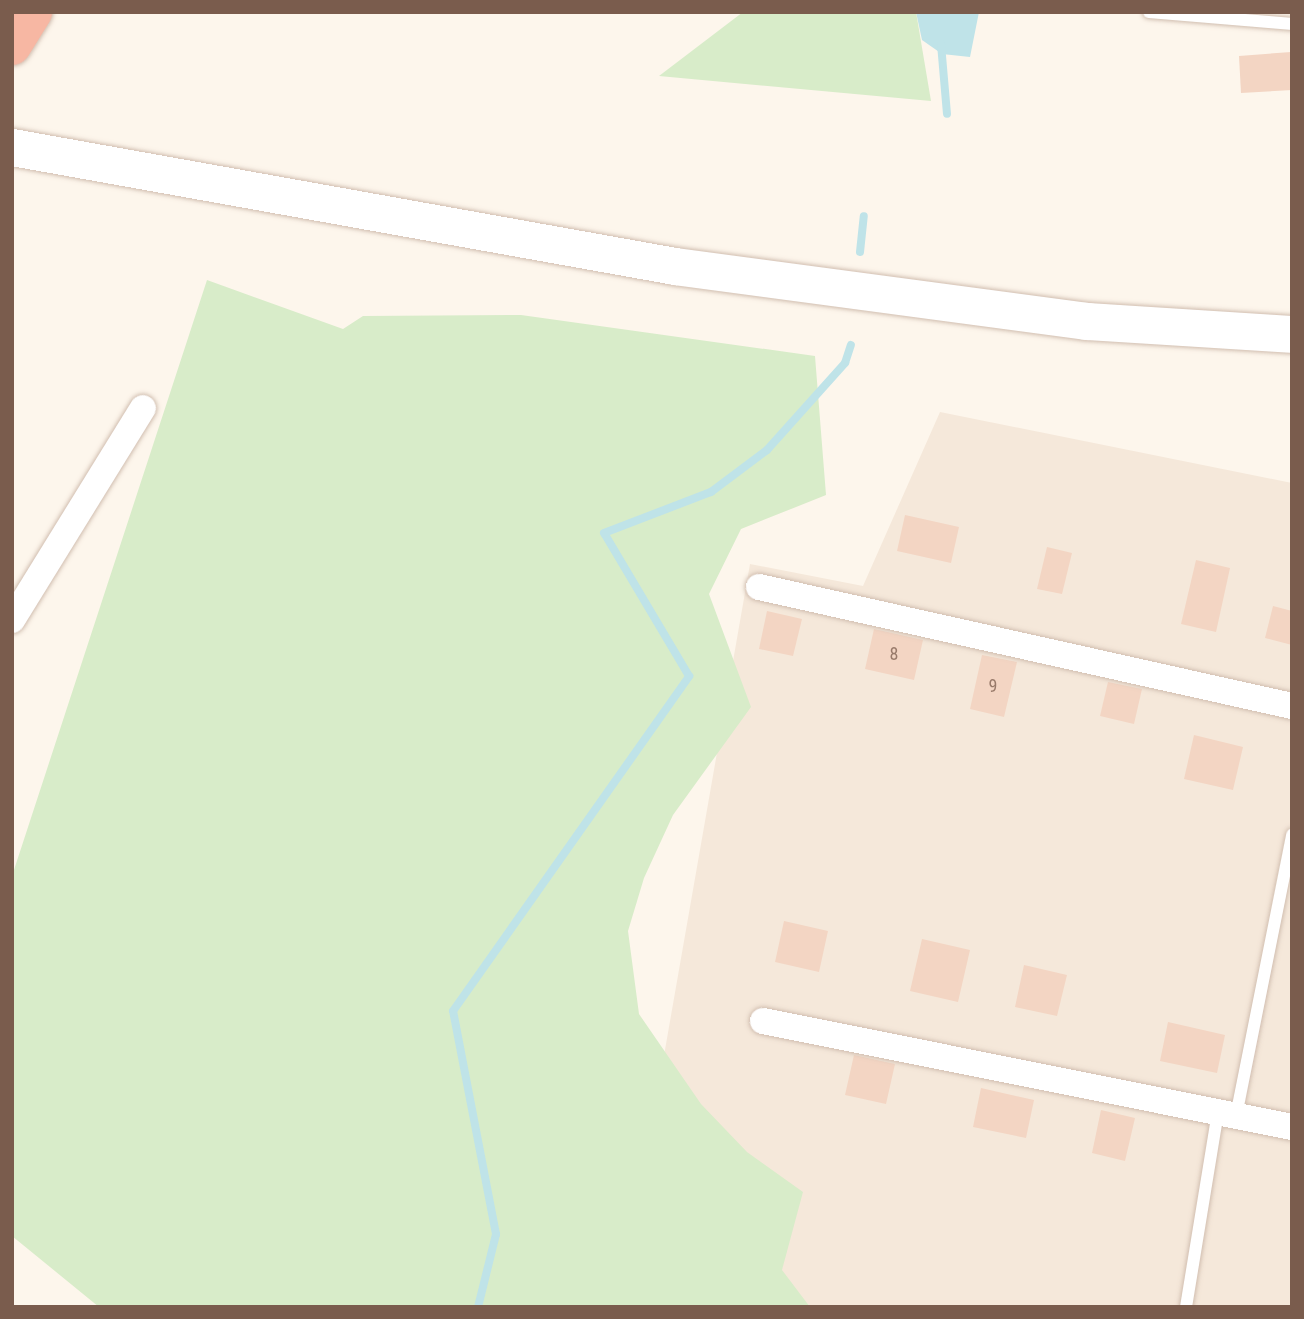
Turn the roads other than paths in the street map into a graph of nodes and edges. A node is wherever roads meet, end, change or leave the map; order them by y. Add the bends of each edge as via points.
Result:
1 (33, 12) edge
2 (1149, 12) edge
3 (1292, 24) edge
4 (12, 46) edge
5 (12, 147) edge
6 (1292, 334) edge
7 (143, 408) dead end
8 (759, 587) dead end
9 (12, 620) edge
10 (1292, 706) edge
11 (1292, 835) edge
12 (763, 1021) dead end
13 (1227, 1114) junction
14 (1292, 1127) edge
15 (1185, 1307) edge

1 - 4 highway
2 - 3 lane
5 - 6 main road via 675,266 1086,321
7 - 9 street
8 - 10 street
11 - 13 lane
12 - 13 street
13 - 14 street
13 - 15 lane

